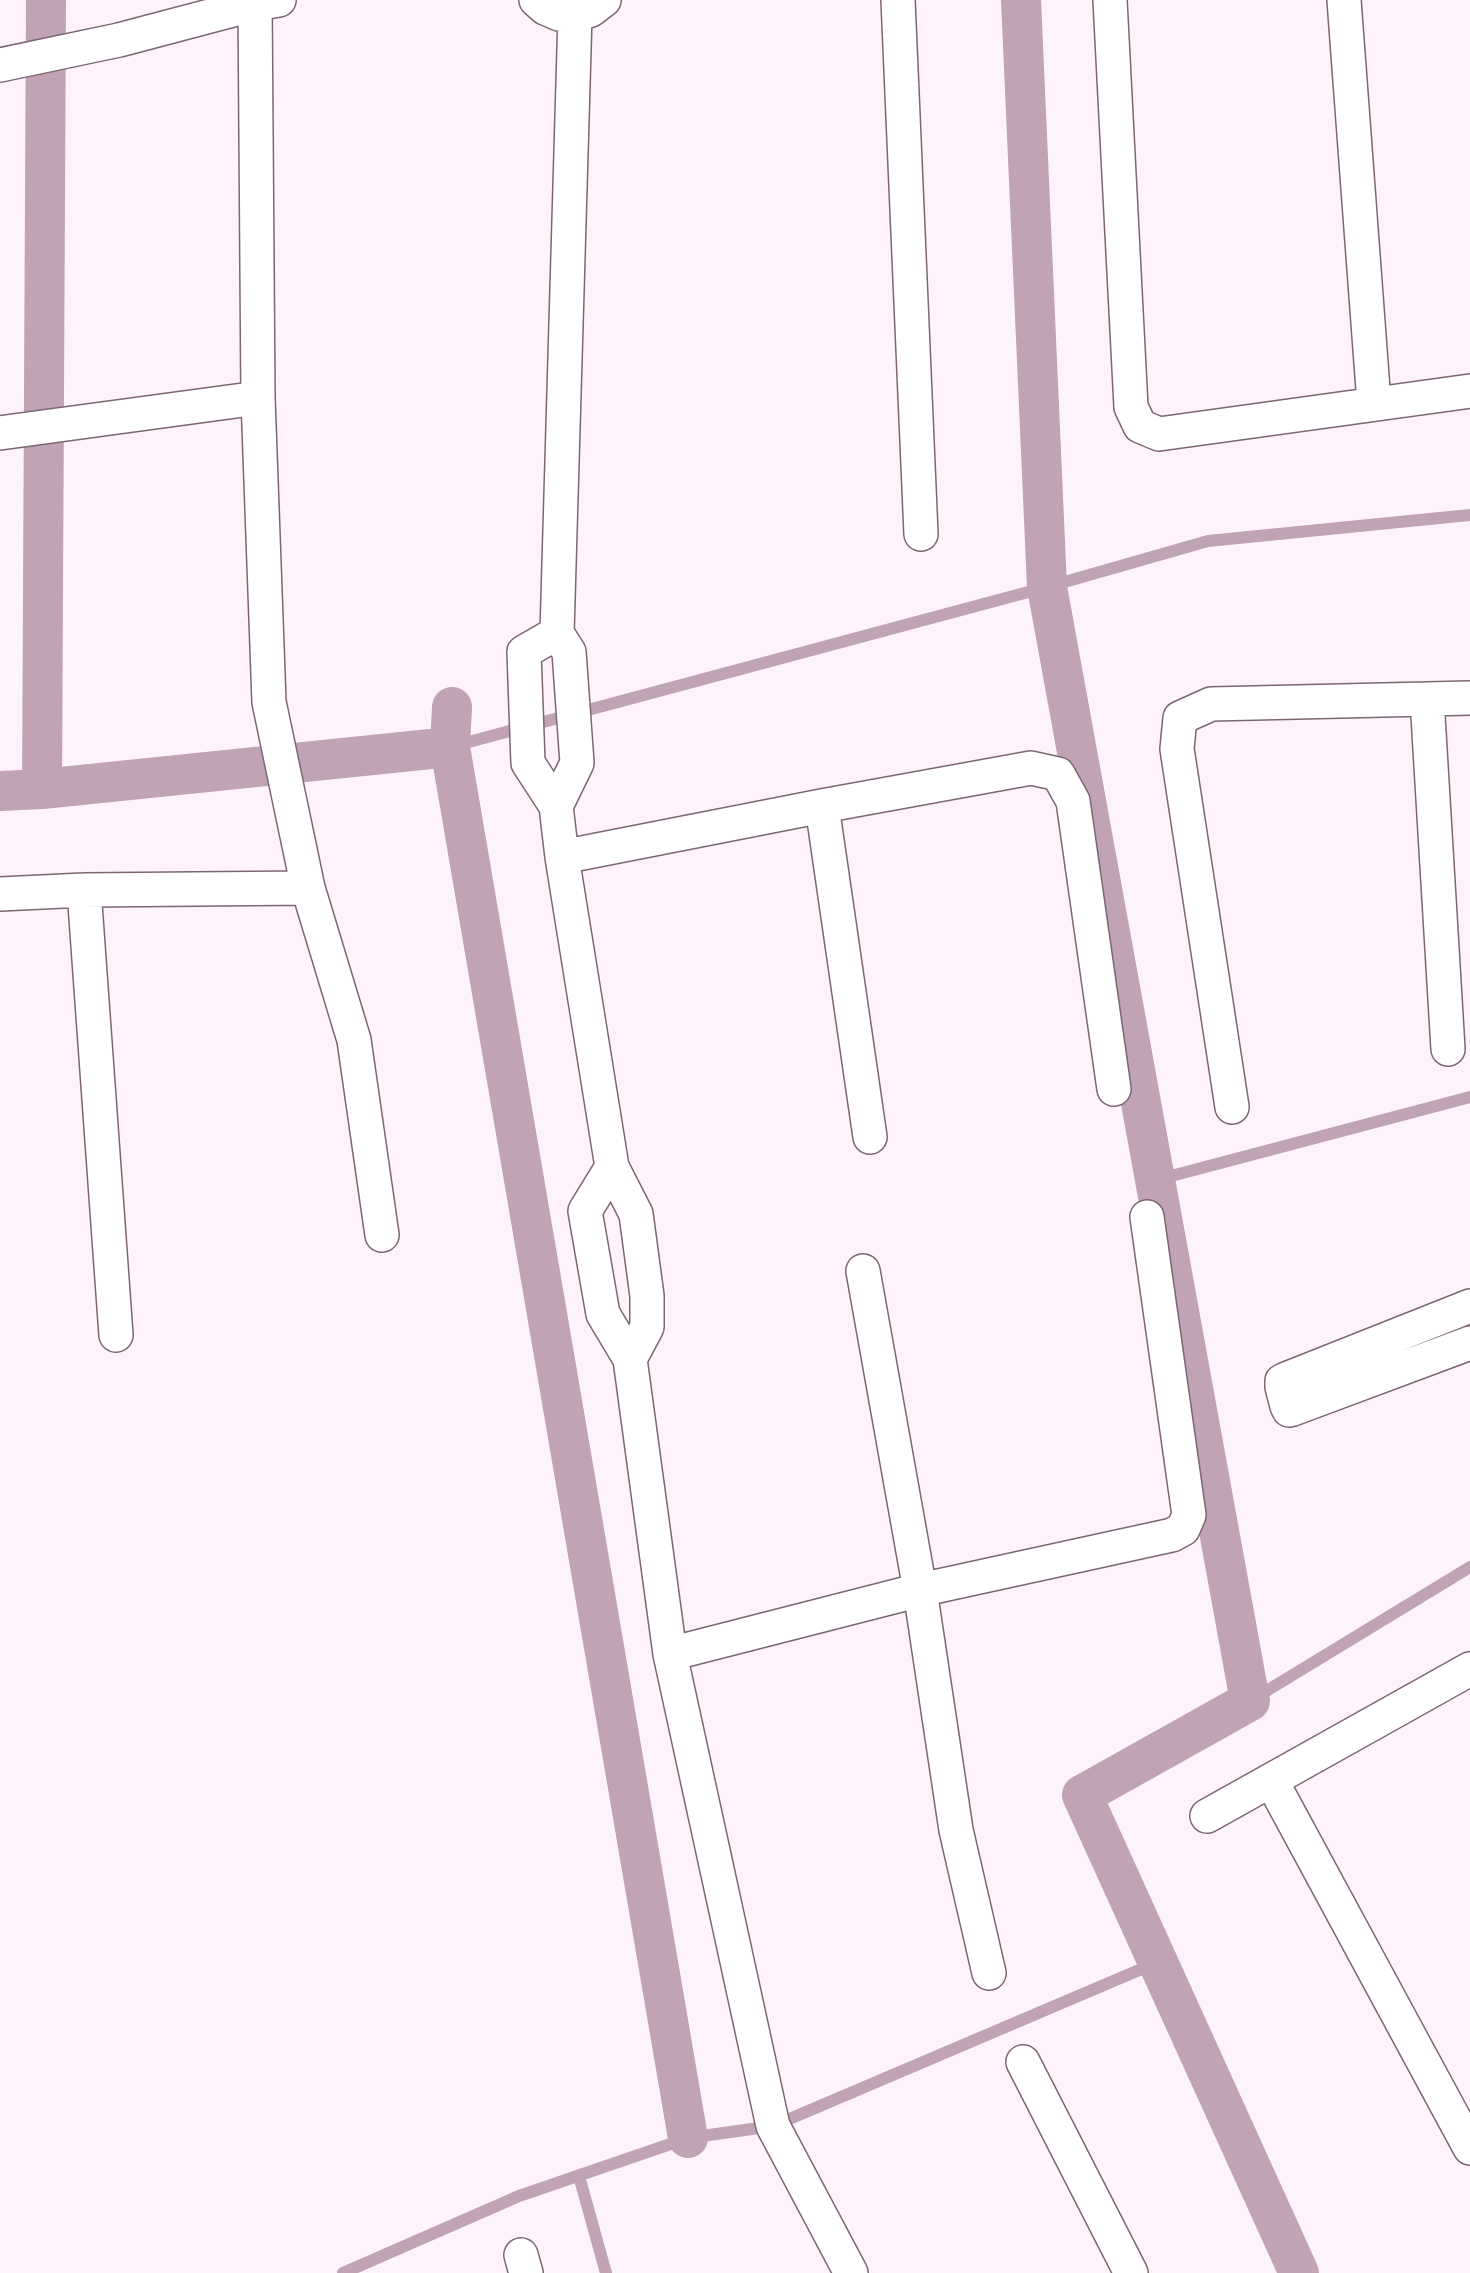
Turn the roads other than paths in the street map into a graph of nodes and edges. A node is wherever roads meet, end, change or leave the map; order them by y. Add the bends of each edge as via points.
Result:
1 (536, 0) edge
2 (604, 0) edge
3 (898, 0) edge
4 (1110, 0) edge
5 (1344, 0) edge
6 (263, 1) edge
7 (575, 15) junction
8 (12, 63) edge
9 (1470, 391) edge
10 (258, 398) junction
11 (1374, 403) junction
12 (11, 431) edge
13 (921, 534) dead end
14 (557, 633) junction
15 (1470, 698) edge
16 (1427, 699) junction
17 (556, 806) junction
18 (822, 806) junction
19 (562, 857) junction
20 (308, 888) junction
21 (84, 890) junction
22 (0, 894) edge
23 (1448, 1049) dead end
24 (1114, 1089) dead end
25 (1232, 1107) dead end
26 (870, 1137) dead end
27 (612, 1167) junction
28 (1146, 1217) dead end
29 (382, 1235) dead end
30 (863, 1271) dead end
31 (1470, 1306) edge
32 (116, 1335) dead end
33 (1470, 1343) edge
34 (630, 1359) junction
35 (920, 1590) junction
36 (670, 1654) junction
37 (1466, 1680) edge
38 (1271, 1780) junction
39 (1207, 1816) dead end
40 (989, 1973) dead end
41 (1023, 2062) dead end
42 (1470, 2148) edge
43 (851, 2273) edge
44 (1131, 2273) edge

1 - 7 street via 559,14
2 - 7 street
3 - 13 street
4 - 11 street via 1131,407 1140,426 1159,434
5 - 11 street
6 - 8 street via 119,40
6 - 10 street
7 - 14 street
9 - 11 street
10 - 12 street
10 - 20 street via 269,702
14 - 17 street via 569,652 576,763
14 - 17 street via 524,652 528,763
15 - 16 street
16 - 23 street
16 - 25 street via 1211,704 1180,718 1177,749
17 - 19 street
18 - 19 street
18 - 24 street via 1031,768 1058,774 1073,801
18 - 26 street
19 - 27 street
20 - 21 street
20 - 29 street via 354,1040
21 - 22 street
21 - 32 street
27 - 34 street via 636,1214 647,1296 647,1327
27 - 34 street via 585,1211 603,1314
28 - 35 street via 1189,1515 1183,1529 1172,1535
30 - 35 street
31 - 33 street via 1282,1381 1287,1406 1293,1409
34 - 36 street
35 - 36 street
35 - 40 street via 956,1830
36 - 43 street via 773,2126
37 - 38 street
38 - 39 street
38 - 42 street
41 - 44 street

